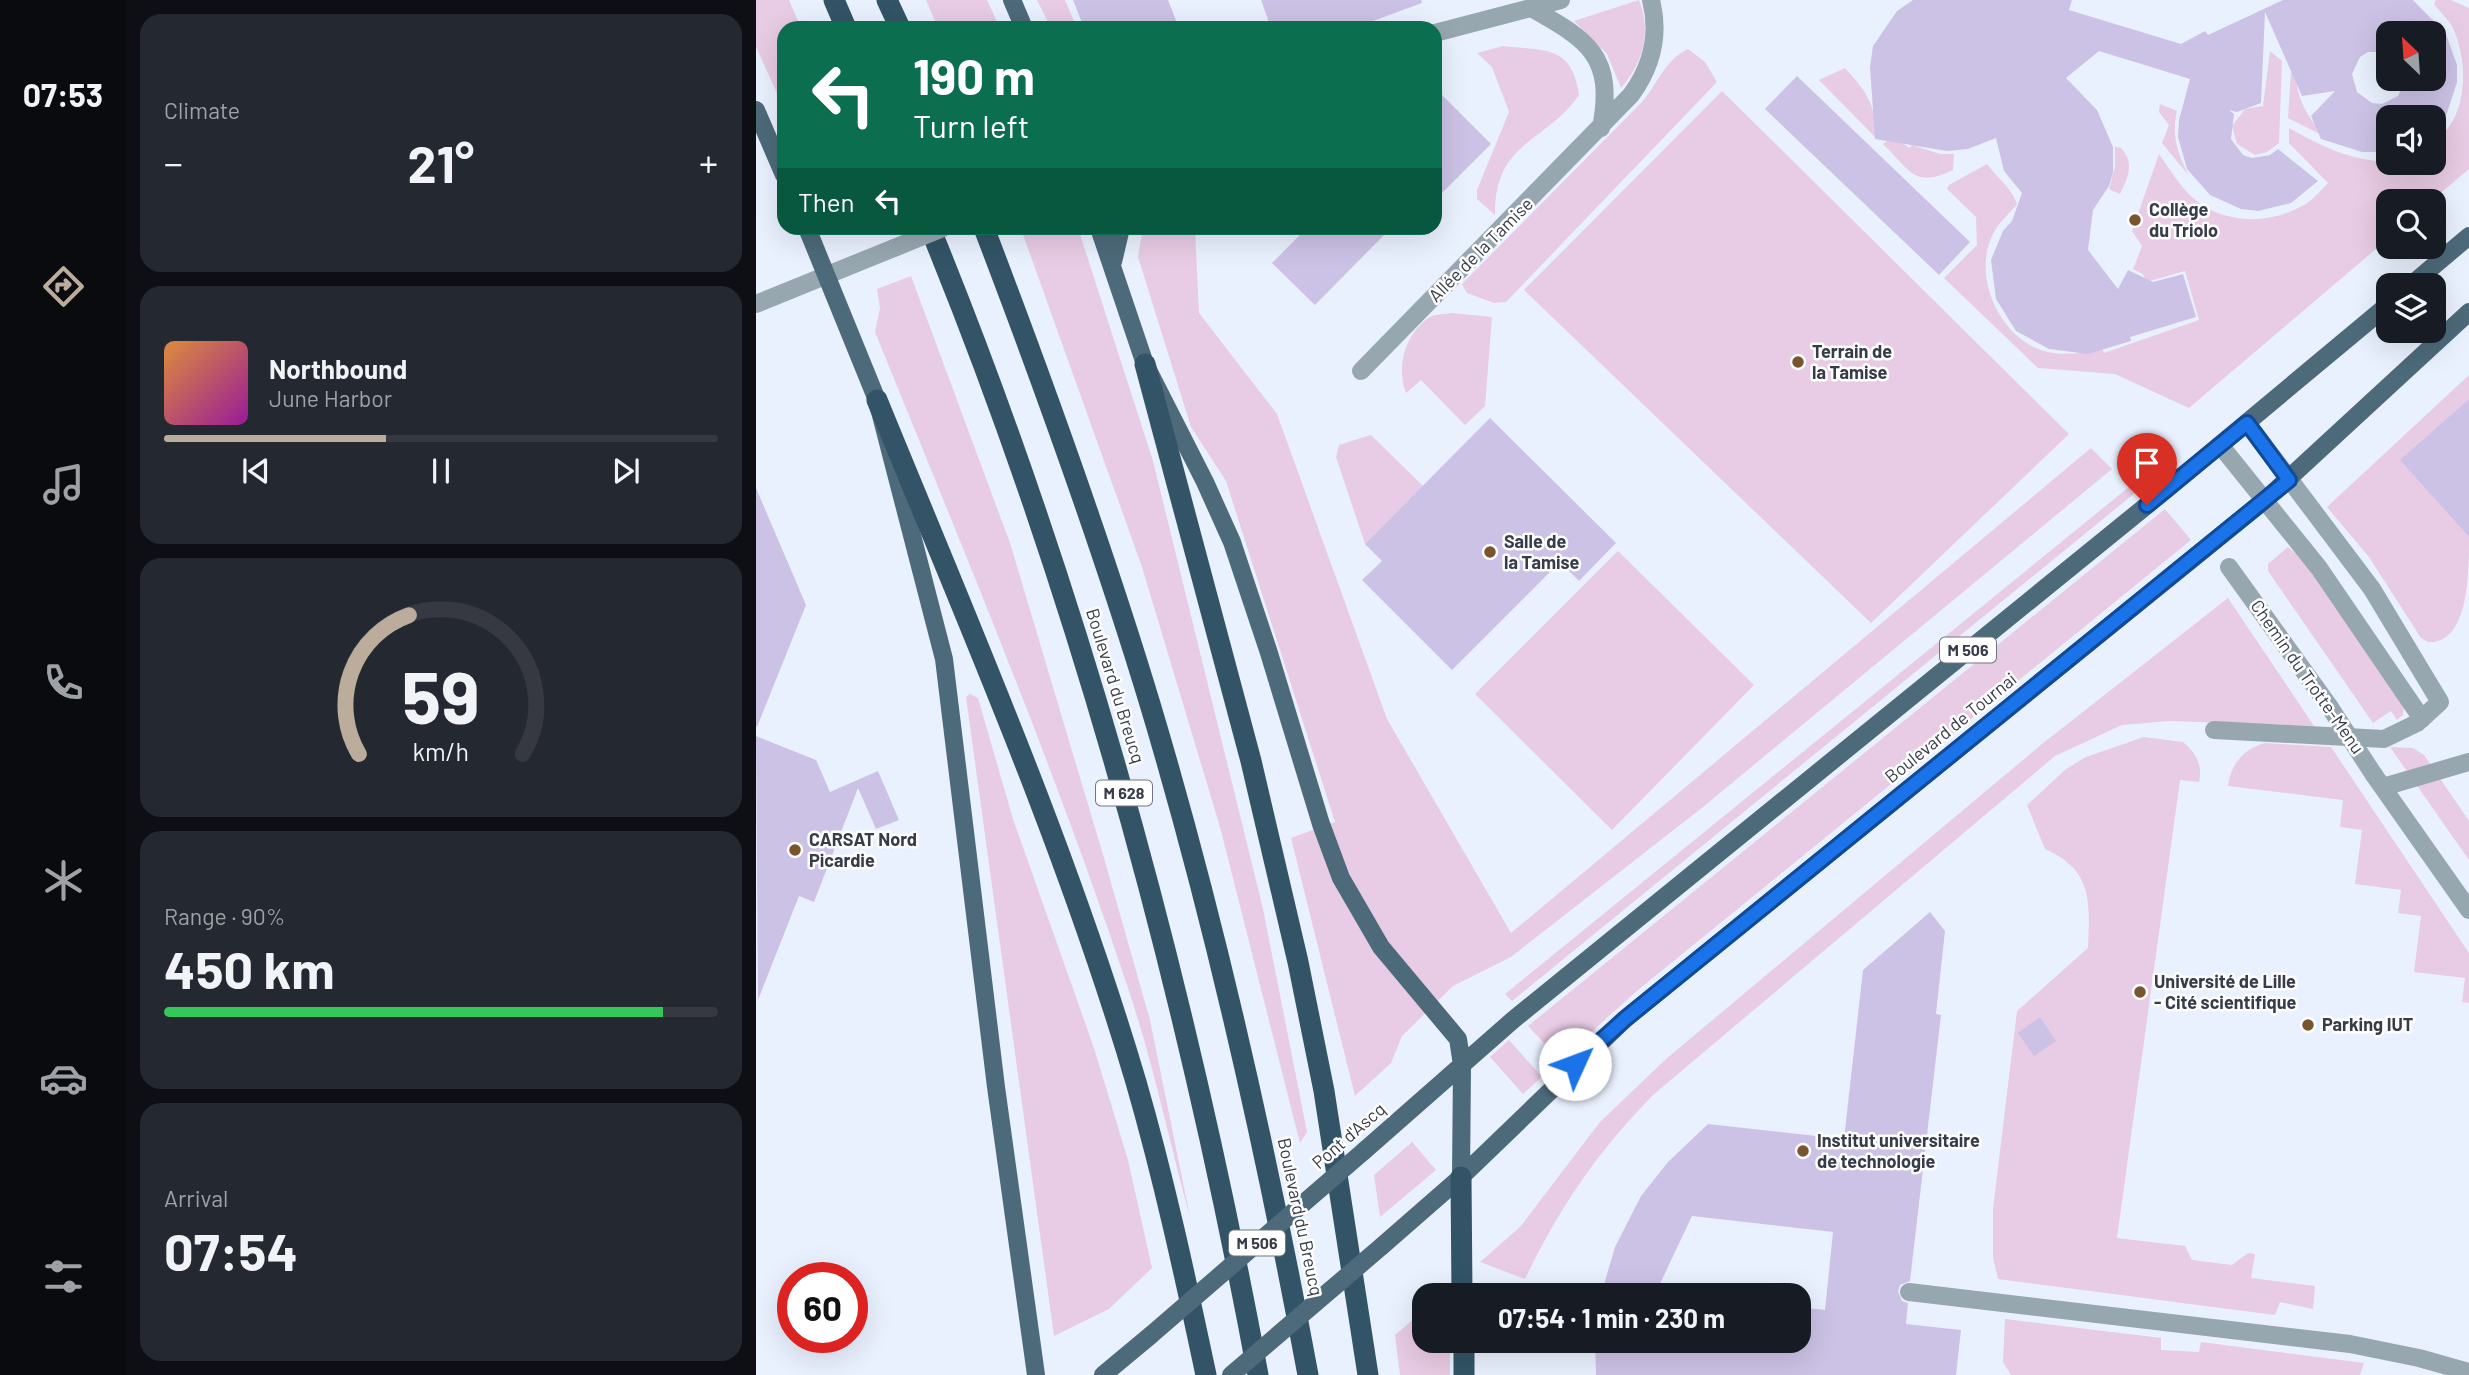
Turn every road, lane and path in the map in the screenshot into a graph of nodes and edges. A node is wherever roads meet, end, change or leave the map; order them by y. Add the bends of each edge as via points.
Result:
1 (834, 0) edge
2 (887, 0) edge
3 (1012, 0) edge
4 (1561, 0) edge
5 (1651, 0) edge
6 (1539, 4) edge
7 (843, 21) edge
8 (897, 21) edge
9 (1021, 21) edge
10 (1442, 31) edge
11 (756, 110) edge
12 (1601, 128) junction
13 (777, 159) edge
14 (810, 235) edge
15 (926, 235) edge
16 (933, 235) edge
17 (987, 235) edge
18 (1101, 235) edge
19 (1119, 235) edge
20 (2469, 236) edge
21 (1112, 265) junction
22 (2425, 273) edge
23 (827, 276) junction
24 (756, 304) edge
25 (2469, 312) edge
26 (2376, 315) edge
27 (1145, 364) junction
28 (1361, 371) dead end
29 (877, 400) junction
30 (2247, 423) junction
31 (2220, 445) junction
32 (2289, 480) junction
33 (2266, 500) junction
34 (2229, 567) dead end
35 (2422, 719) junction
36 (2214, 730) dead end
37 (2469, 762) edge
38 (2379, 781) junction
39 (2469, 910) edge
40 (1462, 1065) junction
41 (1461, 1177) junction
42 (1462, 1283) edge
43 (1909, 1292) dead end
44 (1464, 1353) edge
45 (2469, 1373) edge
46 (1036, 1375) edge
47 (1103, 1375) edge
48 (1206, 1375) edge
49 (1231, 1375) edge
50 (1258, 1375) edge
51 (1308, 1375) edge
52 (1368, 1375) edge
53 (1464, 1375) edge

1 - 7 highway
2 - 8 highway
3 - 9 main road
4 - 6 street
5 - 12 street, Allée de la Tamise via 1654,40 1648,69
6 - 10 street
6 - 12 street via 1592,50 1601,72
11 - 13 main road
12 - 28 street, Allée de la Tamise
14 - 23 main road
15 - 23 street, bridge
16 - 50 highway, Boulevard du Breucq / M 628 via 1028,487 1120,780 1198,1077
17 - 51 highway, Boulevard du Breucq / M 628 via 1112,581 1186,832 1245,1066
18 - 21 main road
19 - 21 main road
20 - 22 main road
21 - 27 main road
23 - 24 street
23 - 29 main road
25 - 32 main road, Boulevard de Tournai
26 - 30 main road, M 506
27 - 40 main road via 1232,542 1341,878 1381,947 1458,1039
27 - 52 highway via 1251,761 1298,961 1324,1091
29 - 46 main road via 944,659
29 - 48 highway via 1025,763 1114,1011 1168,1200
30 - 31 main road, M 506
30 - 32 street
31 - 33 street
31 - 40 main road, M 506
32 - 33 main road, Boulevard de Tournai
32 - 35 street via 2372,589 2440,702
33 - 35 street via 2319,568
33 - 41 main road, Boulevard de Tournai via 1625,1019
34 - 38 street, Chemin du Trotte-Menu, bridge
35 - 36 street via 2392,736 2370,740
37 - 38 street via 2410,779
38 - 39 street, Chemin du Trotte-Menu
40 - 41 main road
40 - 47 main road, Pont d'Ascq / M 506, bridge
41 - 42 highway
41 - 49 main road, bridge
43 - 45 street via 2350,1344
44 - 53 highway

